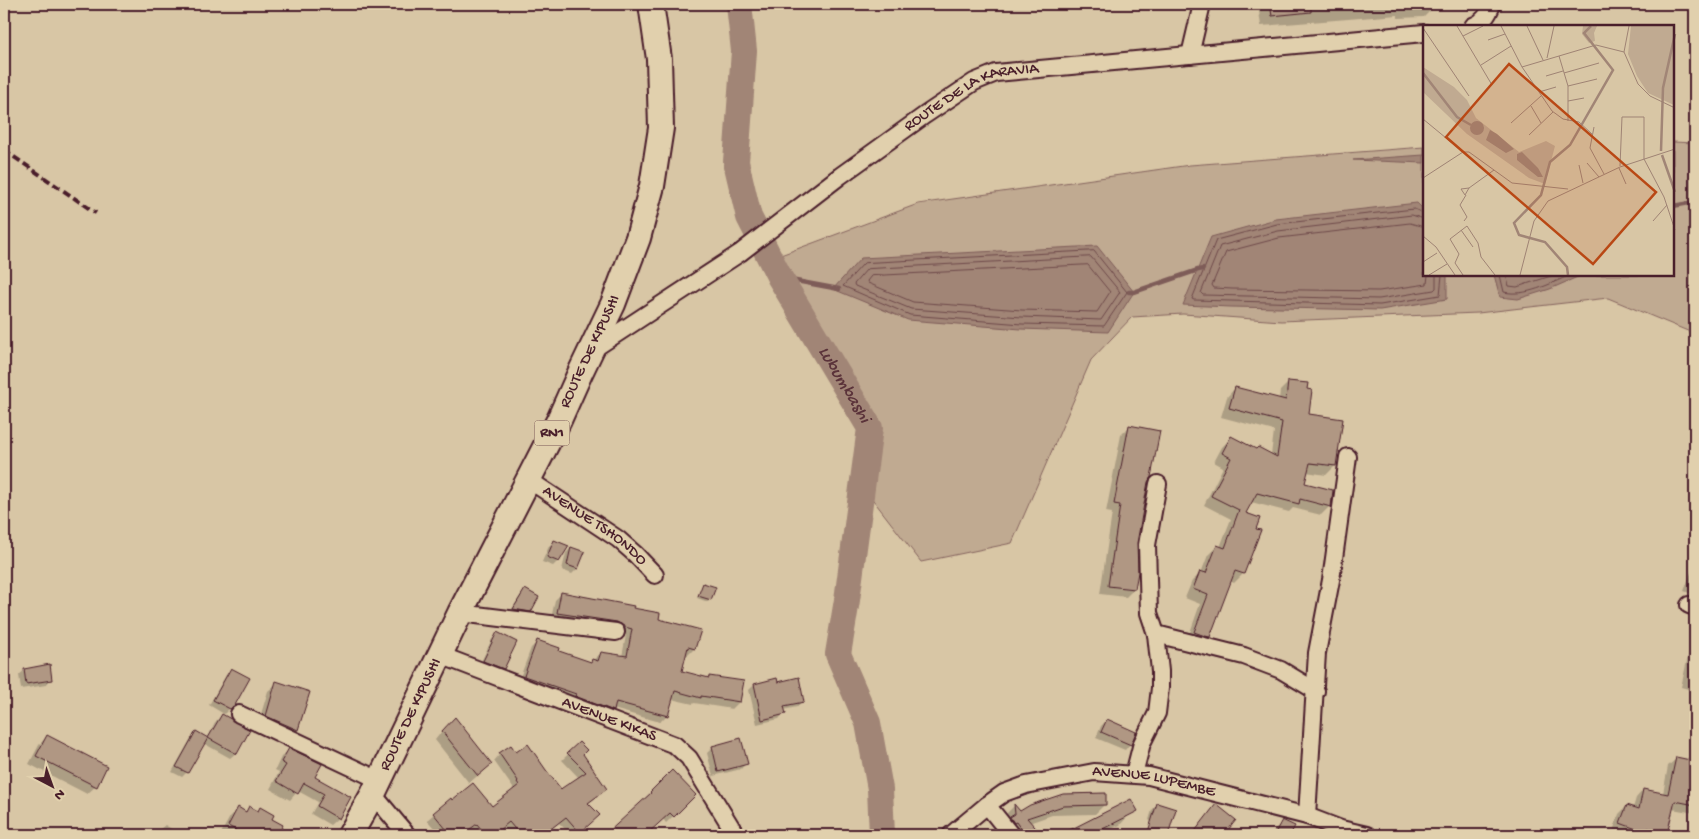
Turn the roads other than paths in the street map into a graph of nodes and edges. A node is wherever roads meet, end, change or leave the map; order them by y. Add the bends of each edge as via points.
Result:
1 (651, 4) edge
2 (1202, 4) edge
3 (1492, 4) edge
4 (1476, 25) edge
5 (1423, 33) edge
6 (1190, 55) junction
7 (591, 351) junction
8 (1348, 457) dead end
9 (529, 480) junction
10 (1158, 484) dead end
11 (656, 576) dead end
12 (460, 613) junction
13 (616, 632) dead end
14 (1156, 634) junction
15 (440, 655) junction
16 (1316, 691) junction
17 (238, 714) dead end
18 (1134, 774) junction
19 (376, 787) junction
20 (987, 805) junction
21 (1307, 816) junction
22 (1339, 832) edge
23 (350, 835) edge
24 (407, 835) edge
25 (736, 835) edge
26 (951, 835) edge
27 (1011, 835) edge
28 (1367, 835) edge

1 - 7 highway, ROUTE DE KIPUSHI / RN1 via 660,82 658,156 638,238
2 - 6 street
3 - 4 street via 1488,14
5 - 6 street, ROUTE DE LA KARAVIA
6 - 7 street, ROUTE DE LA KARAVIA via 996,73 974,82 840,176 740,253
7 - 9 highway, ROUTE DE KIPUSHI / RN1
8 - 16 street via 1317,653
9 - 11 street, AVENUE TSHONDO via 618,539
9 - 12 highway, ROUTE DE KIPUSHI / RN1
10 - 14 street via 1147,545 1149,613
12 - 13 street
12 - 15 highway, ROUTE DE KIPUSHI / RN1
14 - 16 street via 1244,656 1281,670
14 - 18 street via 1160,671 1157,713 1142,743
15 - 19 highway, ROUTE DE KIPUSHI / RN1
15 - 25 street, AVENUE KIKAS via 676,745 689,758
16 - 21 street
17 - 19 street
18 - 20 street, AVENUE LUPEMBE via 1094,772 1070,776 1004,793
18 - 21 street, AVENUE LUPEMBE
19 - 23 highway, ROUTE DE KIPUSHI / RN1
19 - 24 street
20 - 26 street, AVENUE LUPEMBE
20 - 27 street
21 - 22 street, AVENUE LUPEMBE
22 - 28 street, AVENUE LUPEMBE

